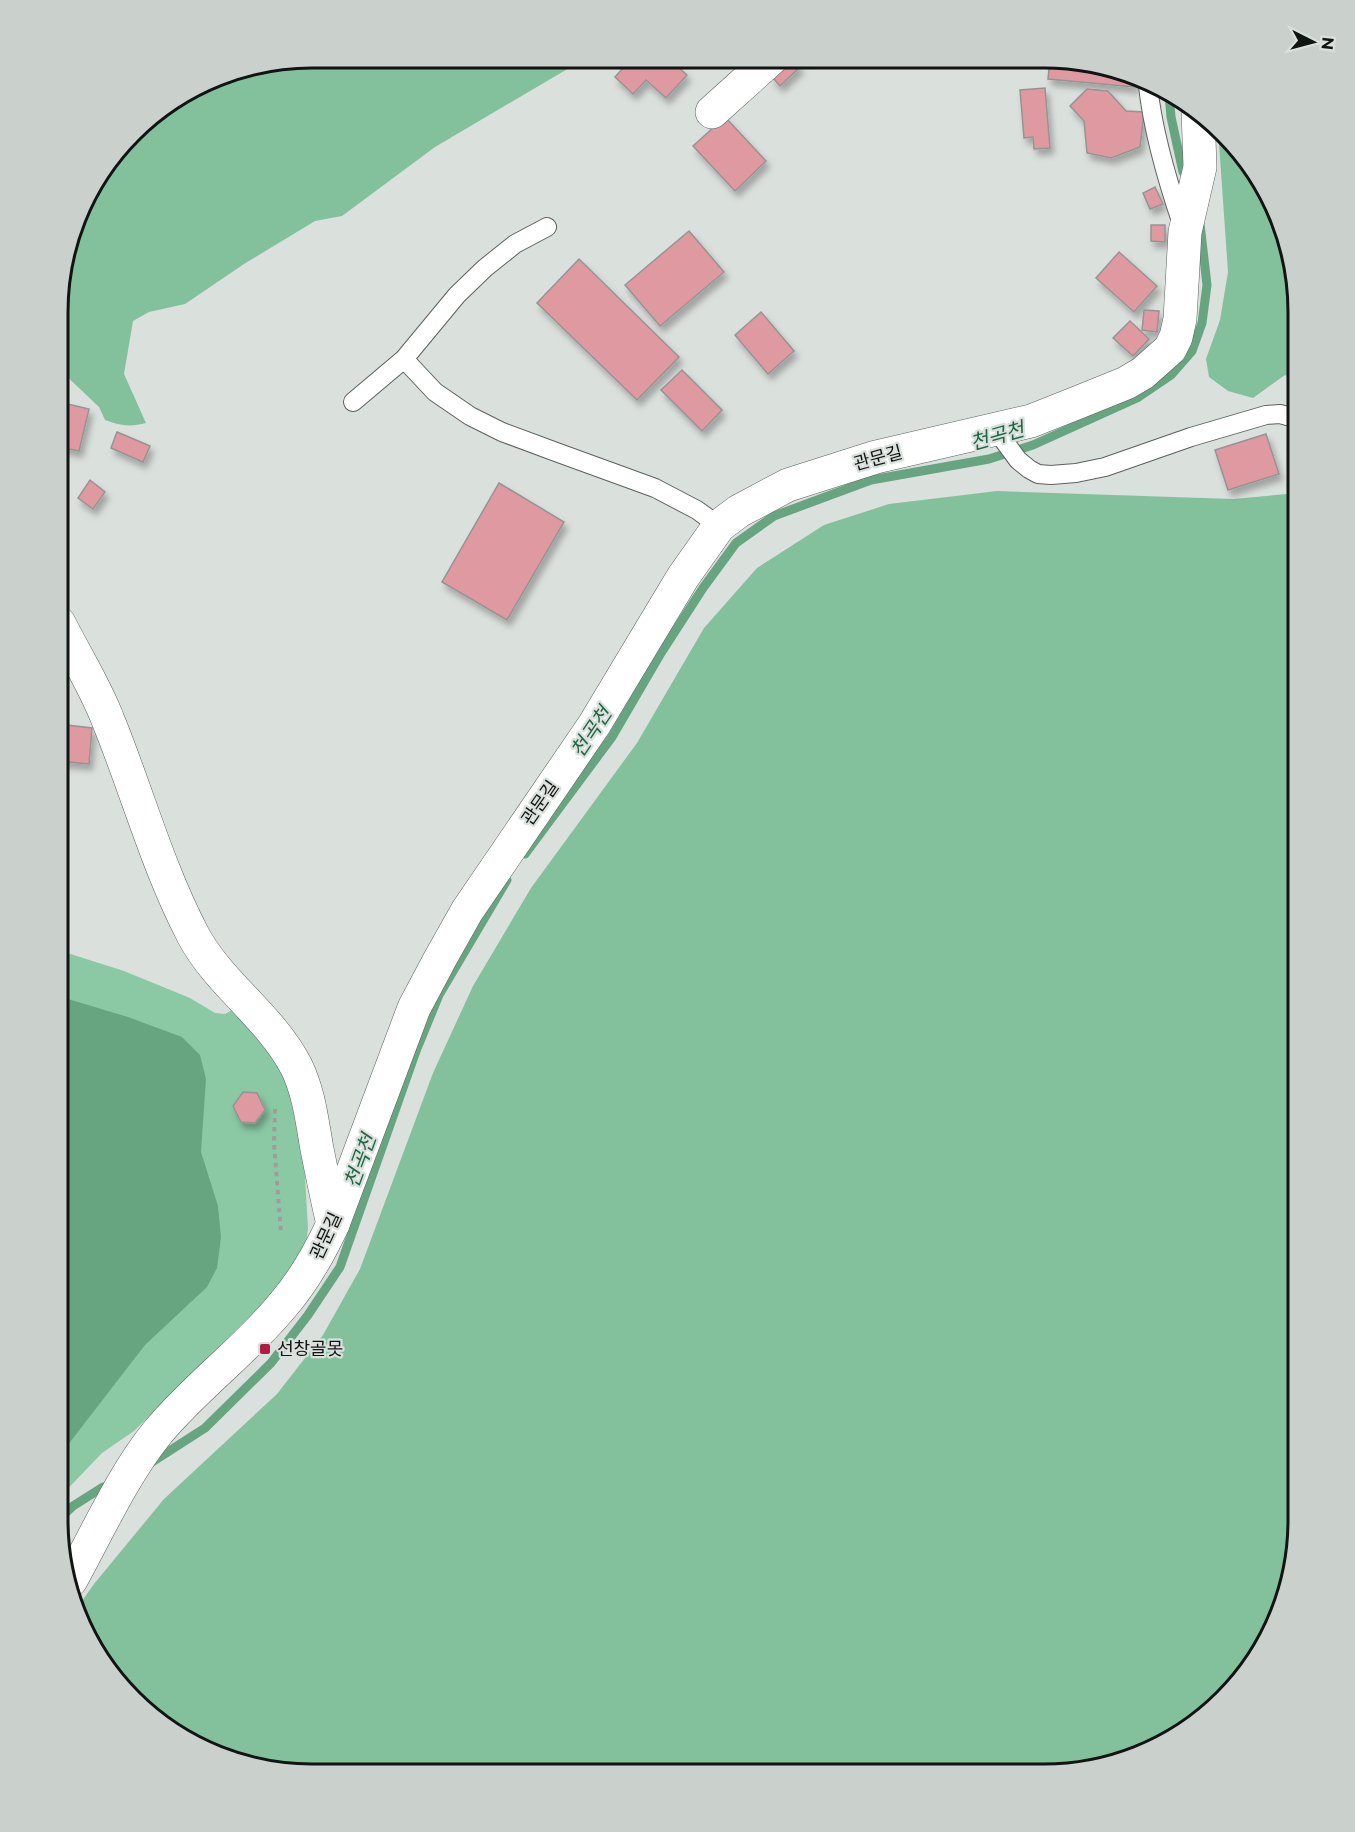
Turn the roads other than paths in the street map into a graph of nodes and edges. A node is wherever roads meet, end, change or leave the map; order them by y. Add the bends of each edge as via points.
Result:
1 (760, 68) edge
2 (1148, 92) edge
3 (712, 112) dead end
4 (1198, 123) edge
5 (547, 227) dead end
6 (1185, 231) junction
7 (404, 359) junction
8 (353, 402) dead end
9 (1288, 416) edge
10 (1002, 437) junction
11 (719, 526) junction
12 (68, 640) edge
13 (333, 1224) junction
14 (74, 1575) edge

1 - 3 street
2 - 6 lane
4 - 6 street, 관문길 via 1200,167
5 - 7 lane via 515,244 485,268 456,295
6 - 10 street, 관문길 via 1180,319 1170,348 1126,383 1030,421
7 - 8 lane
7 - 11 lane via 435,392 470,416 655,488 698,510
9 - 10 lane via 1266,415 1076,473 1038,474 1018,460
10 - 11 street, 관문길 via 876,457 788,485
11 - 13 street, 관문길 via 683,577 594,725 467,911 440,959 414,1008
12 - 13 street via 108,718 153,845 194,936 213,966 296,1065 309,1102
13 - 14 street, 관문길 via 320,1252 282,1307 155,1435

